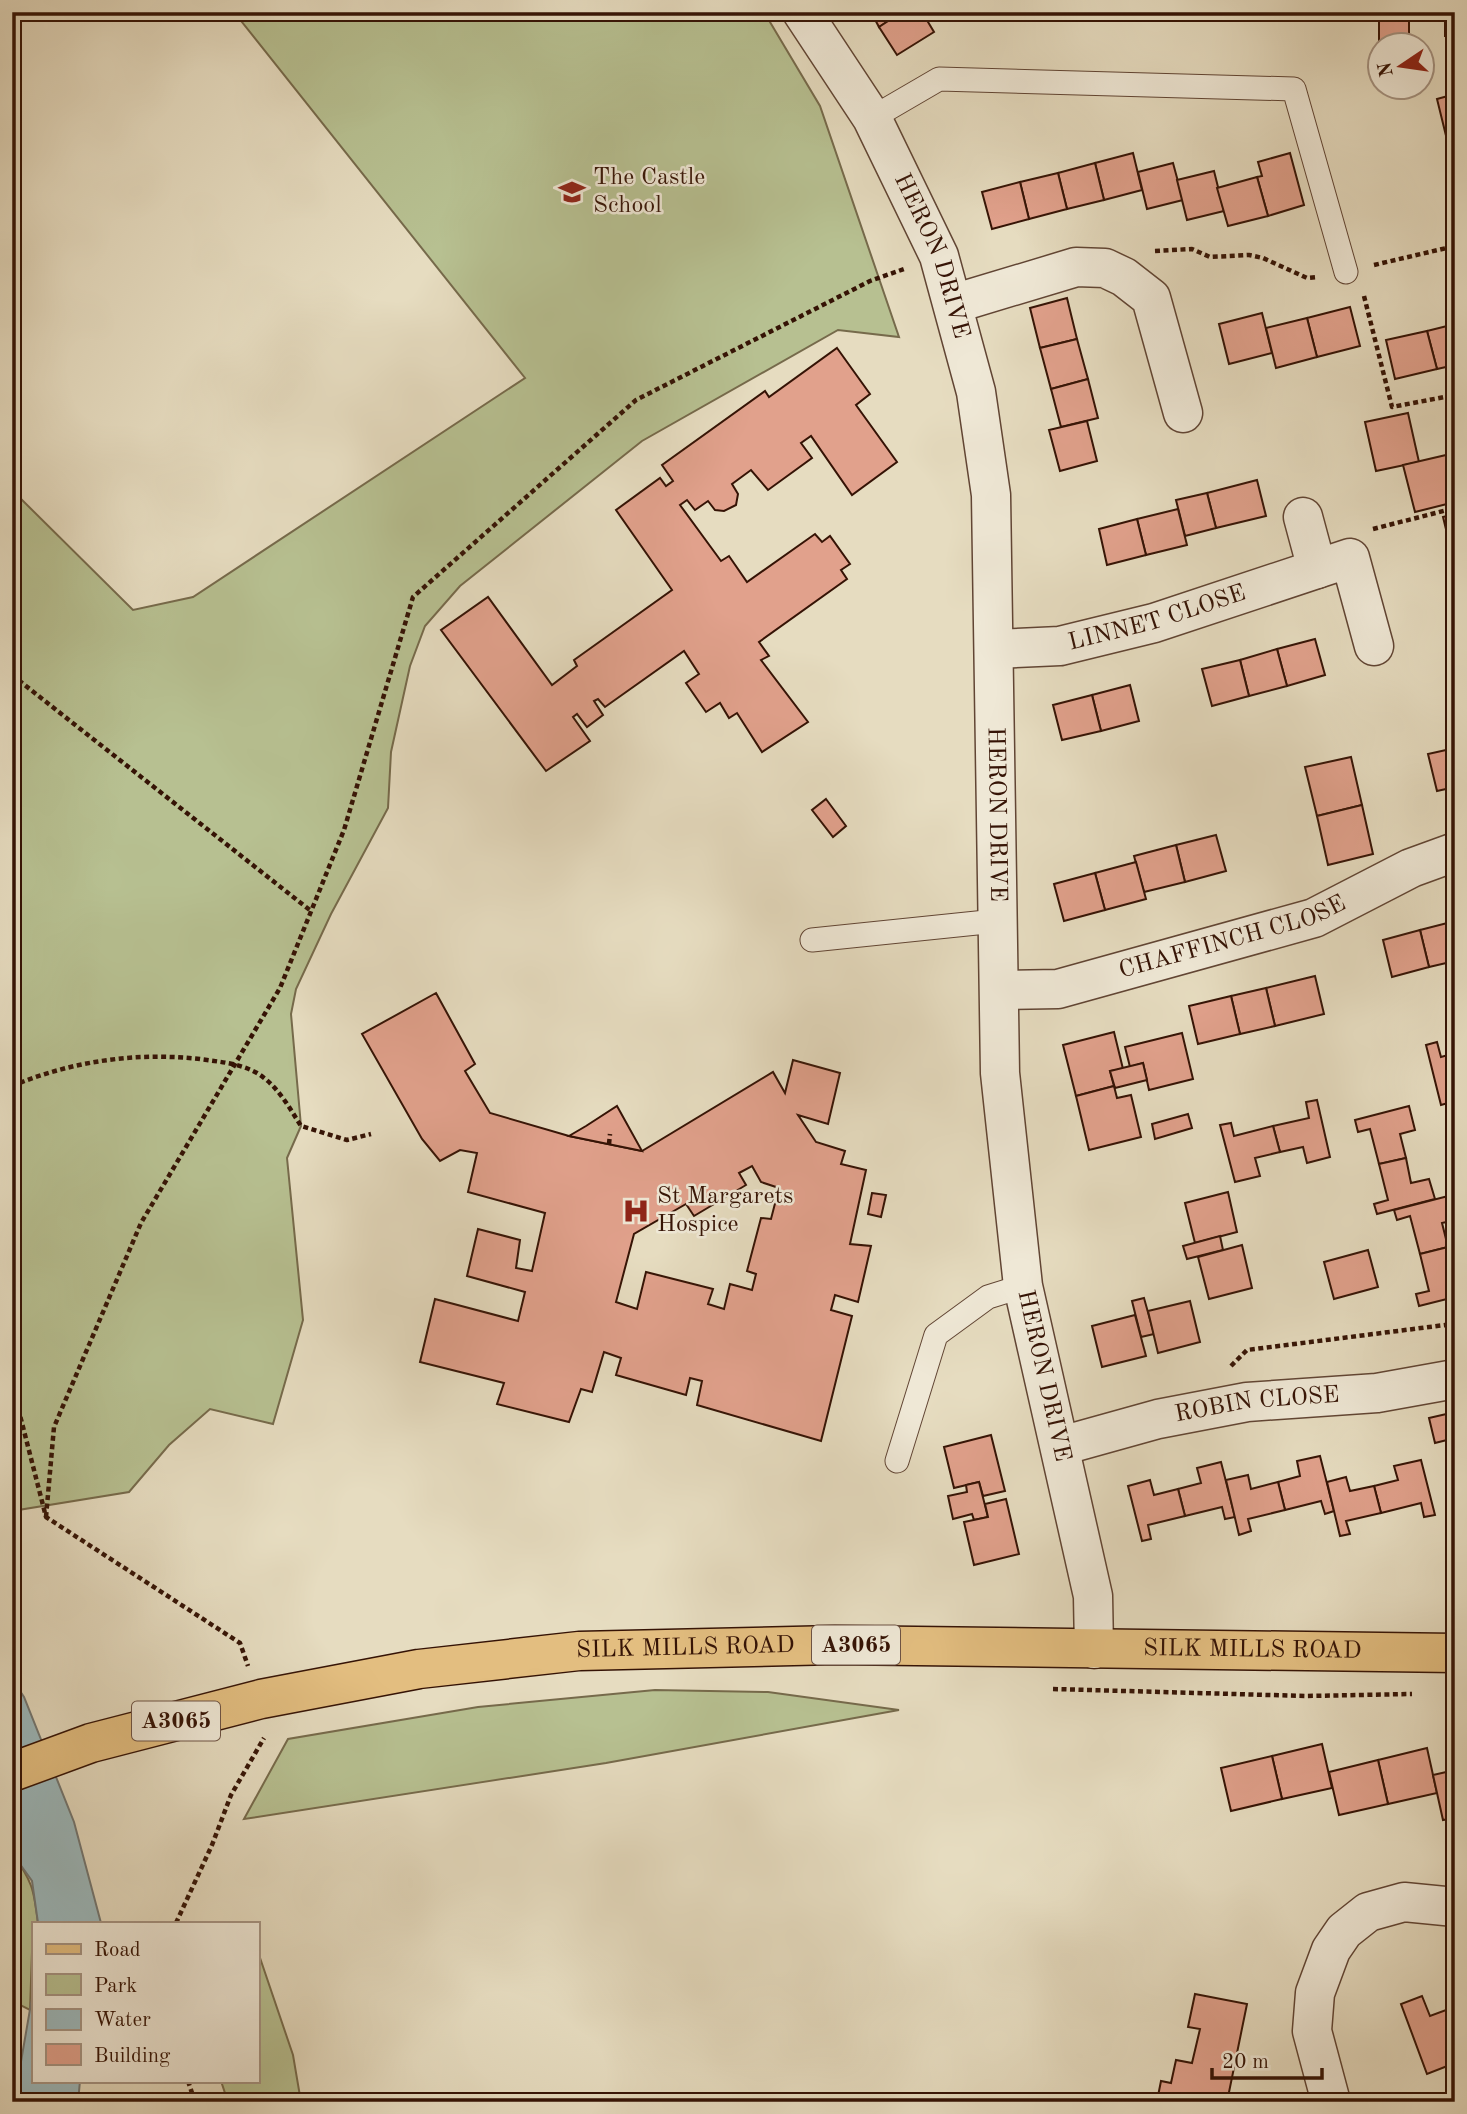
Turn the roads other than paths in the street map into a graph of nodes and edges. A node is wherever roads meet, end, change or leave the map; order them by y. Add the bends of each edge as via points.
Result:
1 (802, 12) edge
2 (872, 118) junction
3 (1352, 270) road end
4 (953, 304) junction
5 (1183, 413) dead end
6 (1303, 517) dead end
7 (1334, 564) junction
8 (1374, 646) dead end
9 (995, 649) junction
10 (1455, 852) edge
11 (996, 921) junction
12 (812, 940) dead end
13 (1000, 990) junction
14 (1023, 1286) junction
15 (1455, 1379) edge
16 (1061, 1446) junction
17 (897, 1461) dead end
18 (1094, 1649) junction
19 (1455, 1653) edge
20 (12, 1772) edge
21 (1455, 1906) edge
22 (1331, 2102) edge

1 - 2 street, HERON DRIVE
2 - 3 lane via 939,79 1294,89
2 - 4 street, HERON DRIVE via 939,256
4 - 5 street via 1076,267 1105,268 1124,277 1151,299
4 - 9 street, HERON DRIVE via 976,392 990,495
6 - 7 street
7 - 8 street
7 - 9 street, LINNET CLOSE via 1154,623 1060,646
9 - 11 street, HERON DRIVE
10 - 13 street, CHAFFINCH CLOSE via 1411,868 1314,918 1058,989
11 - 12 lane
11 - 13 street, HERON DRIVE
13 - 14 street, HERON DRIVE via 1000,1073
14 - 16 street, HERON DRIVE
14 - 17 lane via 988,1297 936,1335
15 - 16 street, ROBIN CLOSE via 1377,1393 1247,1402 1158,1419
16 - 18 street, HERON DRIVE via 1093,1596
18 - 19 main road, SILK MILLS ROAD / A3065
18 - 20 main road, SILK MILLS ROAD / A3065 via 835,1645 579,1651 419,1669 261,1699 91,1743
21 - 22 street via 1404,1902 1367,1912 1344,1931 1331,1950 1315,1993 1312,2031

